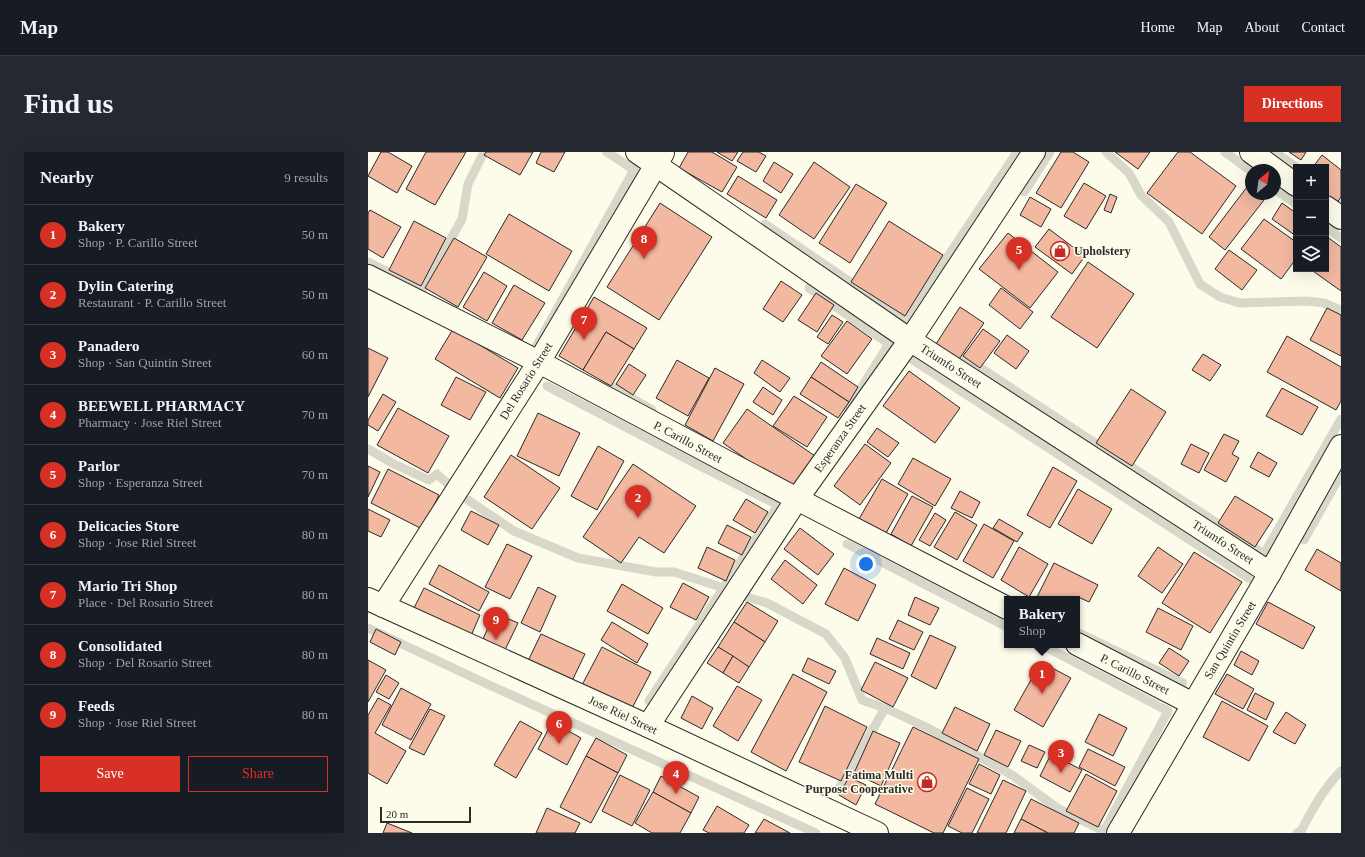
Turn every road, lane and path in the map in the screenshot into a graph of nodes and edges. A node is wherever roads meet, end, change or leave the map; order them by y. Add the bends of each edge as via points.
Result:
1 (637, 152) edge
2 (1034, 152) edge
3 (1251, 152) edge
4 (660, 158) edge
5 (1293, 183) edge
6 (1329, 209) edge
7 (1341, 218) edge
8 (368, 276) edge
9 (910, 340) junction
10 (539, 362) junction
11 (1341, 446) edge
12 (796, 499) junction
13 (1270, 573) junction
14 (375, 603) edge
15 (1004, 606) edge
16 (1080, 646) edge
17 (1193, 704) junction
18 (648, 726) junction
19 (877, 833) edge
20 (1118, 833) edge

1 - 4 main road, Triumfo Street
2 - 9 main road, Esperanza Street
3 - 5 main road
4 - 9 main road, Triumfo Street
4 - 10 main road, Del Rosario Street
6 - 7 main road
8 - 10 main road, P. Carillo Street
9 - 12 main road, Esperanza Street
9 - 13 main road, Triumfo Street
10 - 12 main road, P. Carillo Street
10 - 14 main road, Del Rosario Street
11 - 13 main road, San Quintin Street
12 - 15 main road, P. Carillo Street
12 - 18 main road, Esperanza Street
13 - 17 main road, San Quintin Street
14 - 18 main road, Jose Riel Street
16 - 17 main road, P. Carillo Street
17 - 20 main road, San Quintin Street
18 - 19 main road, Jose Riel Street

